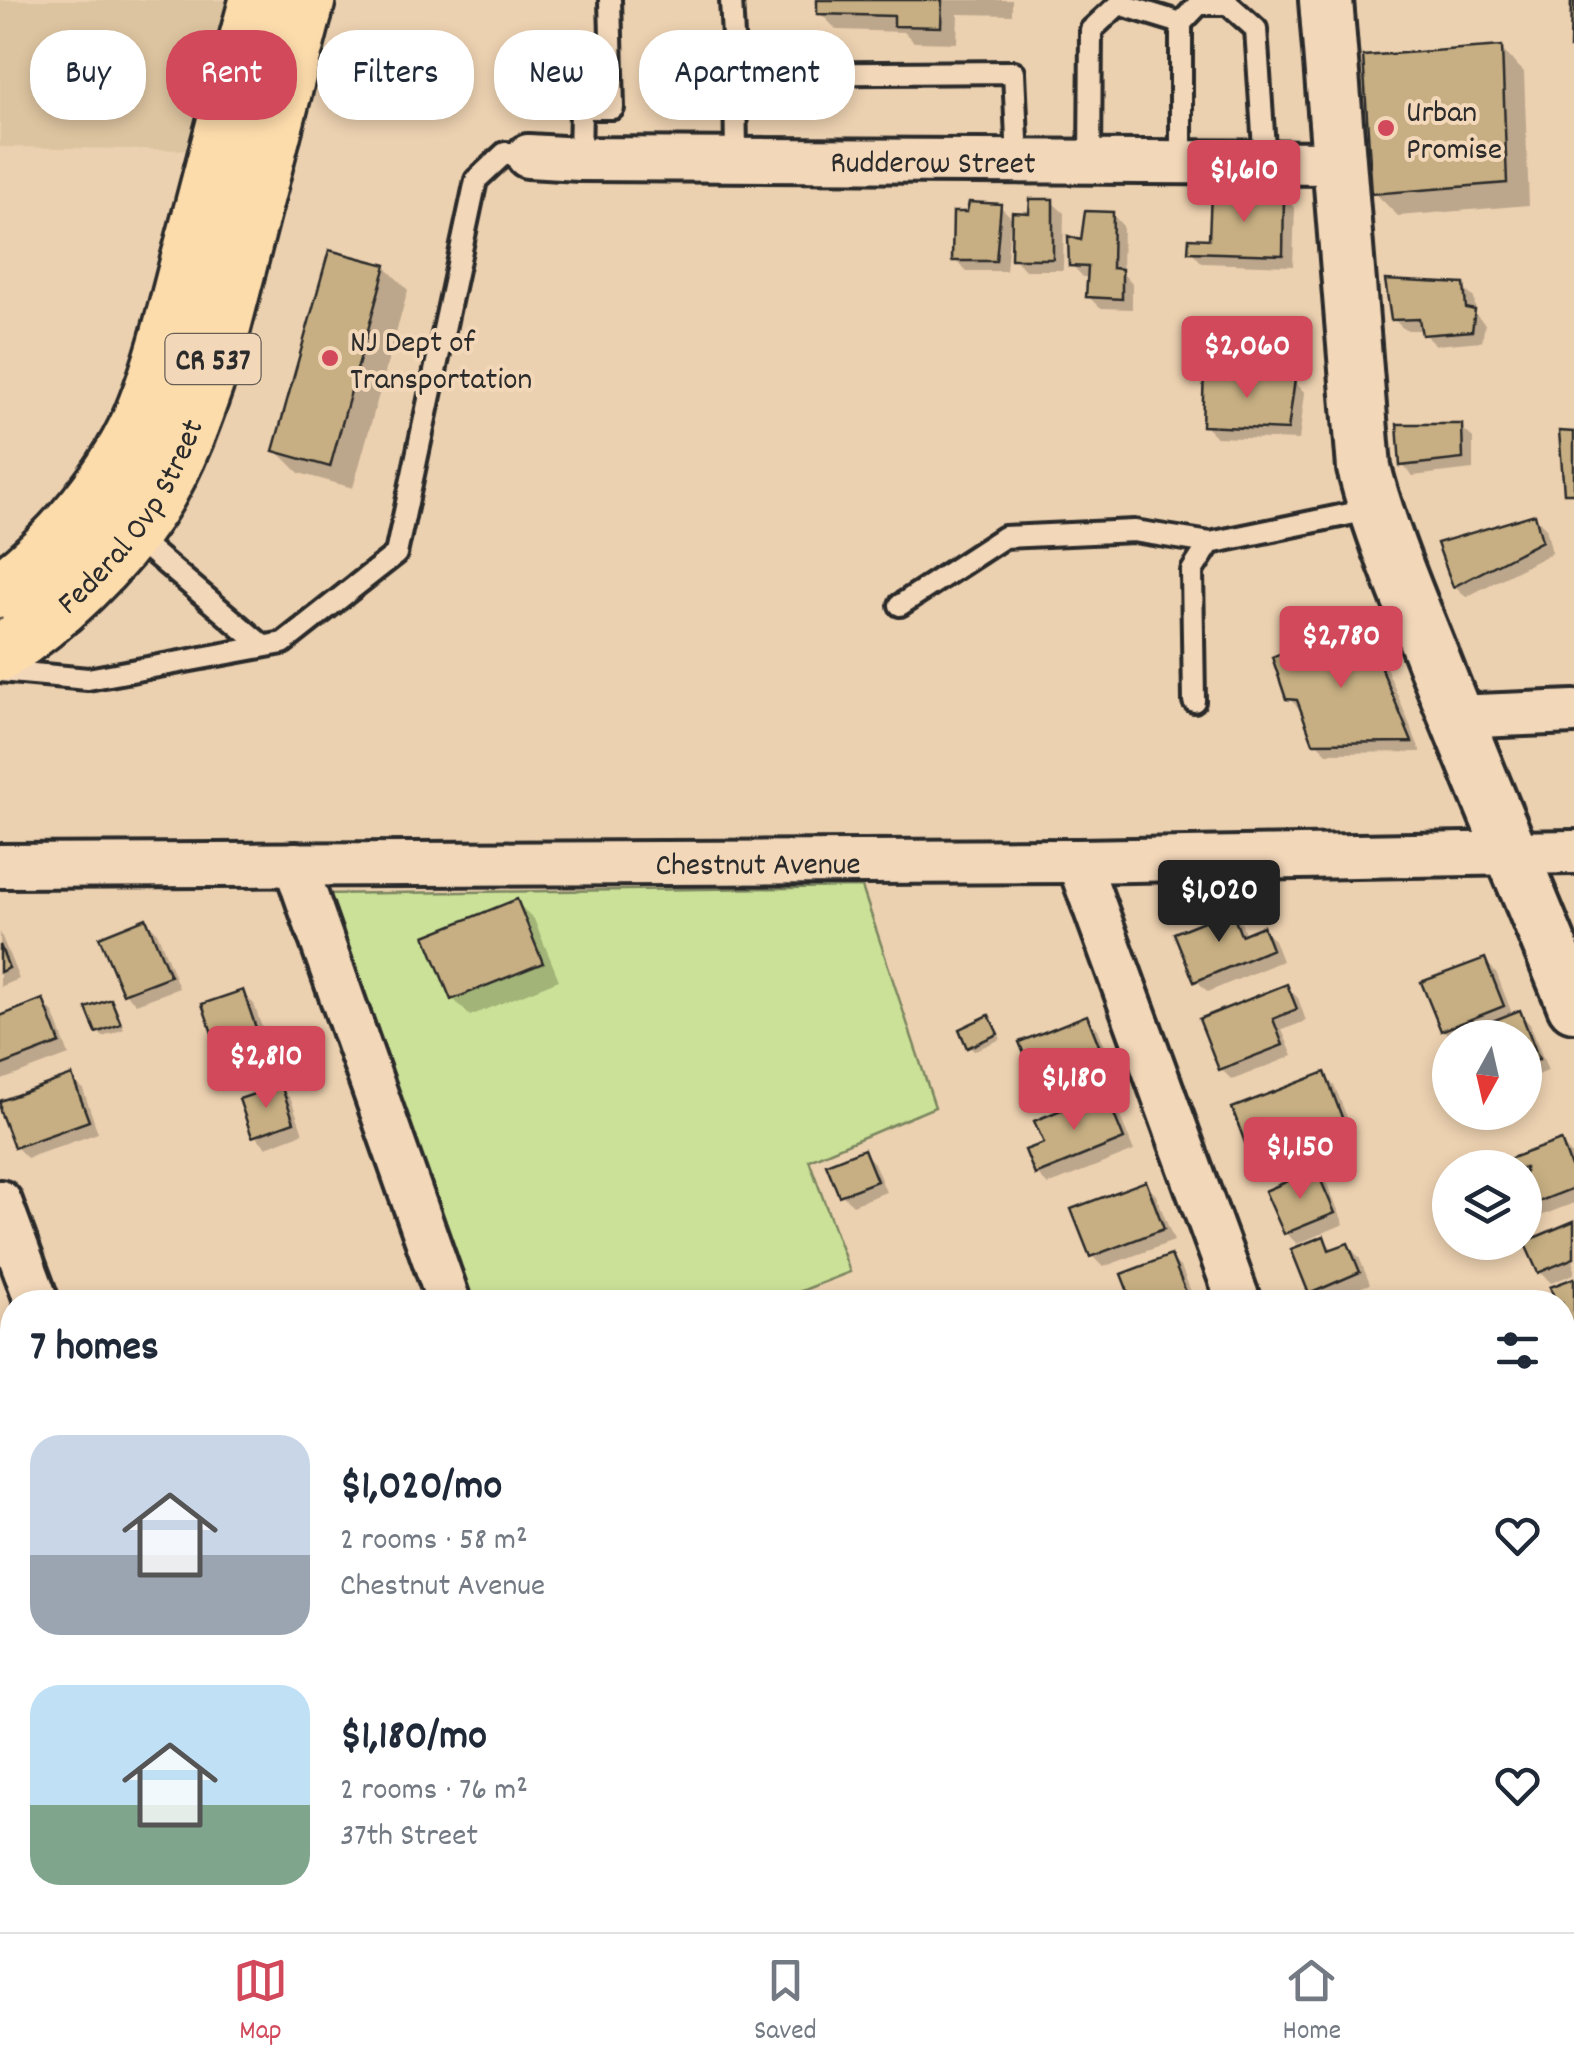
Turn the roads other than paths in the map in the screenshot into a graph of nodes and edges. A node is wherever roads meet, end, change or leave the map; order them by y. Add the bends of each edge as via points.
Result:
1 (258, 0) edge
2 (307, 0) edge
3 (610, 0) edge
4 (731, 0) edge
5 (1326, 0) edge
6 (1181, 22) junction
7 (732, 30) edge
8 (855, 73) edge
9 (735, 120) edge
10 (528, 156) joint
11 (580, 159) junction
12 (736, 160) junction
13 (1018, 162) junction
14 (1090, 162) junction
15 (1181, 162) junction
16 (1265, 163) junction
17 (1340, 163) junction
18 (1374, 510) junction
19 (130, 533) junction
20 (1210, 543) junction
21 (0, 590) edge
22 (900, 606) dead end
23 (263, 646) junction
24 (0, 653) edge
25 (0, 671) edge
26 (1194, 702) dead end
27 (1574, 712) edge
28 (1454, 717) junction
29 (1574, 852) edge
30 (1512, 853) junction
31 (1078, 862) junction
32 (295, 864) junction
33 (0, 866) edge
34 (1574, 1005) edge
35 (0, 1202) edge
36 (33, 1290) edge
37 (445, 1290) edge
38 (1236, 1290) edge

1 - 21 main road, Federal Ovp Street / CR 537 via 146,407 100,489 38,560
2 - 19 main road, Federal Ovp Street / CR 537 via 216,352 174,462
3 - 11 lane via 613,108 581,108
4 - 7 lane
5 - 17 street
6 - 14 lane via 1119,4 1091,30
6 - 15 lane
6 - 16 lane via 1199,4 1228,4 1256,29
8 - 13 lane via 1014,72
9 - 12 lane
10 - 11 street, Rudderow Street
10 - 23 lane via 504,152 476,180 396,554 282,643
11 - 12 street, Rudderow Street
12 - 13 street, Rudderow Street
13 - 14 street, Rudderow Street
14 - 15 street, Rudderow Street
15 - 16 street, Rudderow Street
16 - 17 street, Rudderow Street
17 - 18 street via 1364,468
18 - 20 lane
18 - 28 street
19 - 23 lane
19 - 24 main road, Federal Ovp Street / CR 537 via 78,590
20 - 22 lane via 1134,531 1004,537
20 - 26 lane via 1192,571
23 - 25 lane via 88,679
27 - 28 street
28 - 30 street
29 - 30 street, Chestnut Avenue
30 - 31 street, Chestnut Avenue
30 - 34 street
31 - 32 street, Chestnut Avenue
31 - 38 street
32 - 33 street, Chestnut Avenue
32 - 37 street
35 - 36 street

